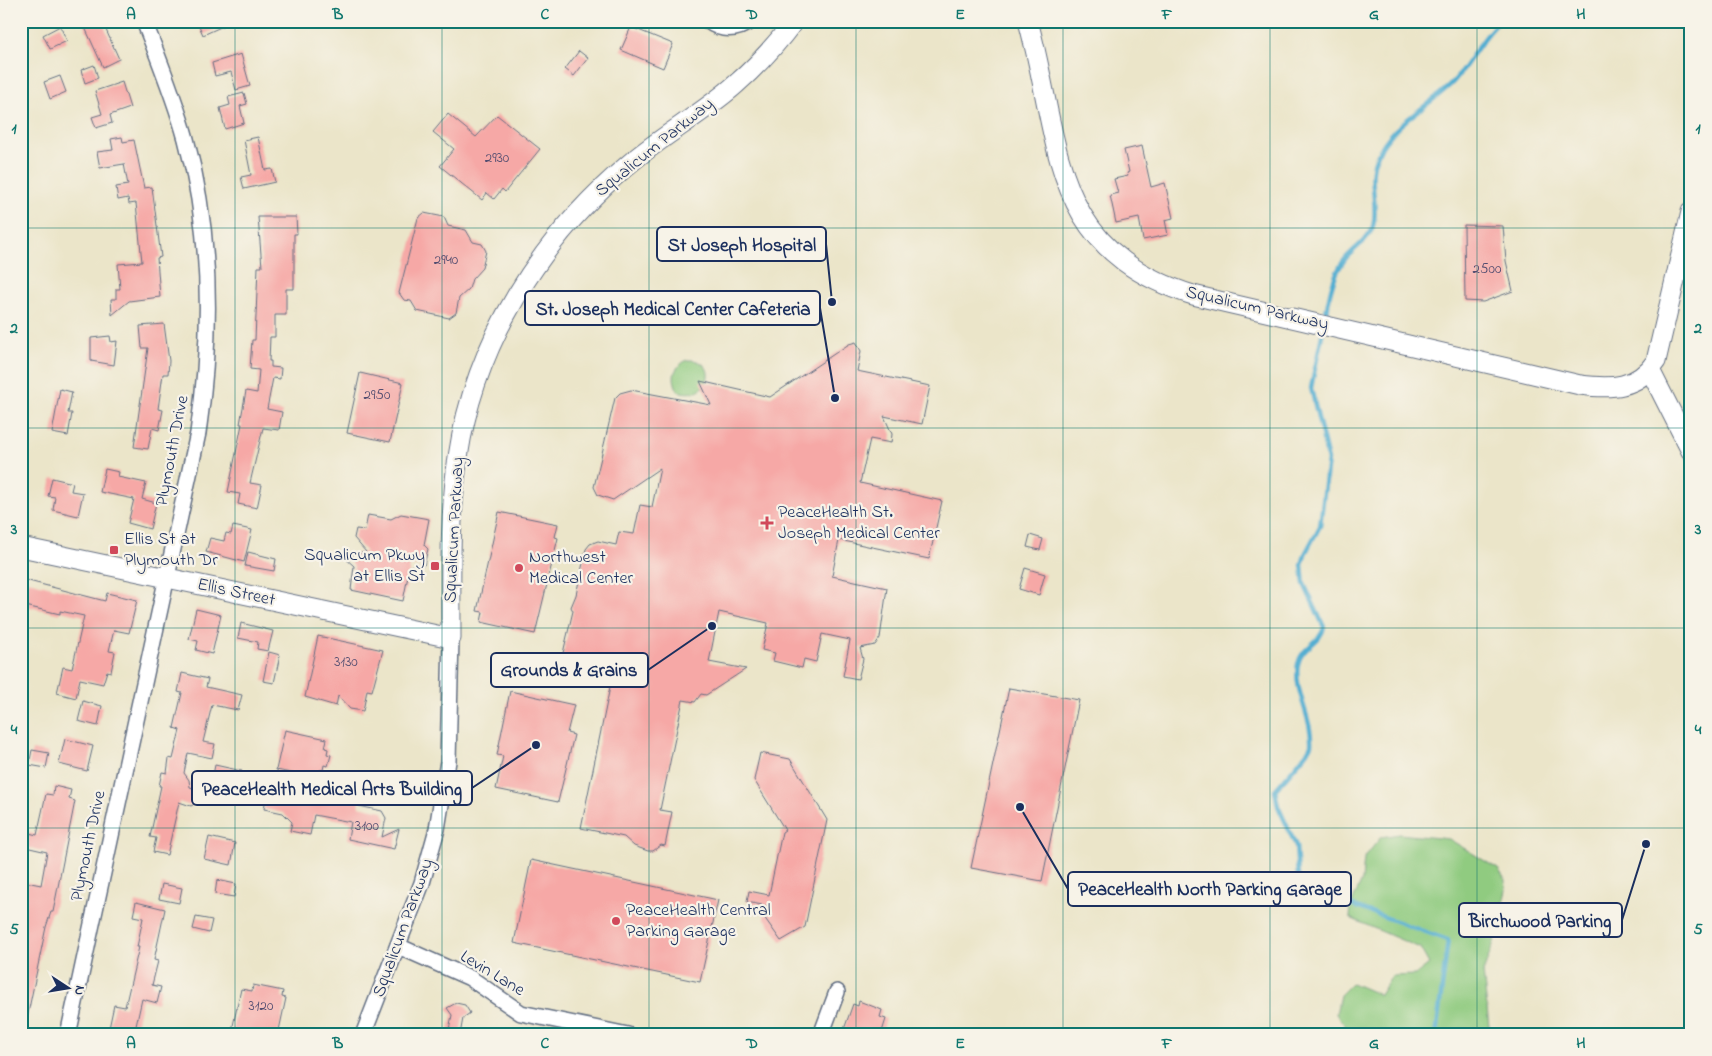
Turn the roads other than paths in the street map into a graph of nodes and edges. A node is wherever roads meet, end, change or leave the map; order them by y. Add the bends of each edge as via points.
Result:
1 (144, 21) edge
2 (708, 21) edge
3 (750, 21) edge
4 (794, 21) edge
5 (1028, 21) edge
6 (1691, 212) edge
7 (1650, 370) junction
8 (1691, 451) edge
9 (21, 547) edge
10 (166, 578) junction
11 (451, 638) junction
12 (398, 946) junction
13 (837, 992) dead end
14 (68, 1035) edge
15 (363, 1035) edge
16 (628, 1035) edge
17 (821, 1035) edge

1 - 10 street, Plymouth Drive via 187,140 202,213 206,257 207,345 201,416
2 - 3 street via 728,29
4 - 11 street, Squalicum Parkway via 734,86 630,163 576,214 533,269 511,305 478,376 458,455 453,515
5 - 7 street, Squalicum Parkway via 1064,176 1082,215 1102,244 1133,268 1174,289 1601,388 1630,384
6 - 7 street via 1659,351
7 - 8 street
9 - 10 street, Ellis Street
10 - 11 street, Ellis Street
10 - 14 street, Plymouth Drive
11 - 12 street, Squalicum Parkway via 450,734 442,807 431,854
12 - 15 street, Squalicum Parkway
12 - 16 street, Levin Lane via 470,978 521,1013
13 - 17 street

